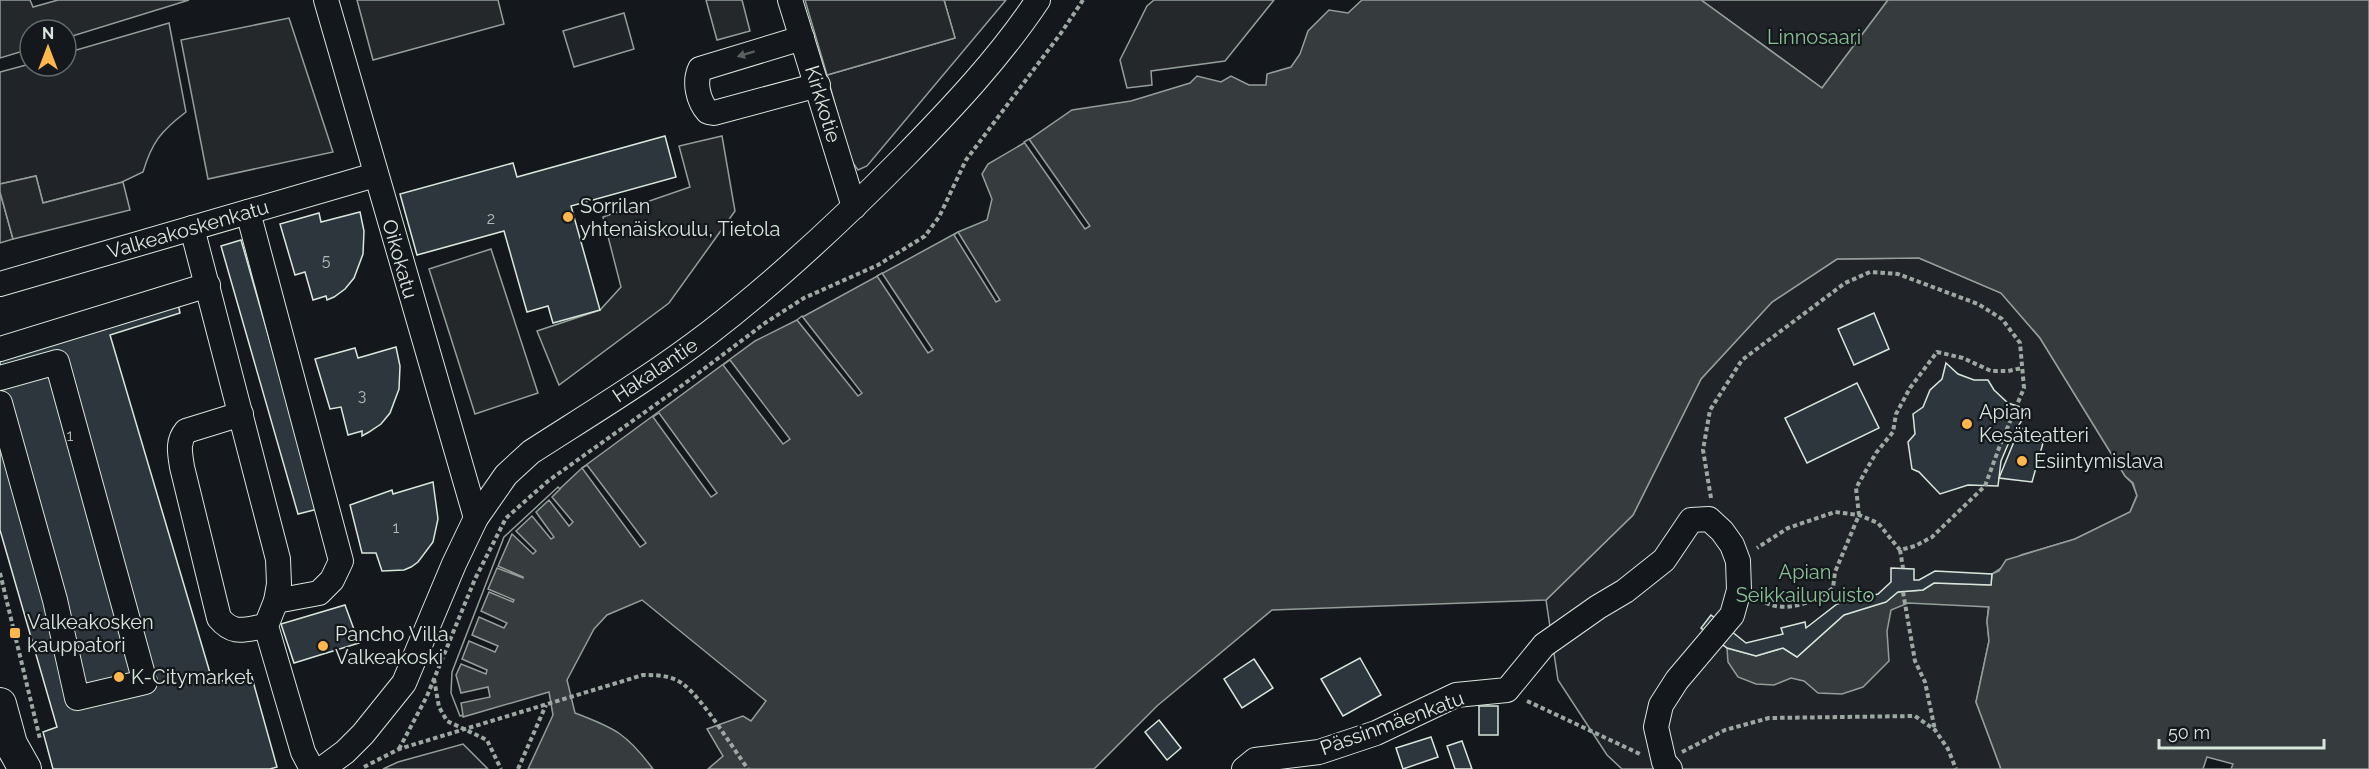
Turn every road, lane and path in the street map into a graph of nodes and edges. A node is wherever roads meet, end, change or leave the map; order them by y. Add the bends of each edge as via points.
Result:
1 (326, 0) edge
2 (790, 0) edge
3 (1038, 0) edge
4 (1083, 0) edge
5 (802, 38) junction
6 (818, 85) junction
7 (375, 175) junction
8 (854, 207) junction
9 (248, 212) junction
10 (192, 228) junction
11 (0, 284) edge
12 (207, 285) junction
13 (0, 349) edge
14 (2022, 368) junction
15 (0, 378) edge
16 (0, 402) edge
17 (241, 414) junction
18 (1859, 515) junction
19 (476, 518) junction
20 (1709, 519) junction
21 (1900, 550) junction
22 (1738, 561) junction
23 (1903, 568) dead end
24 (0, 573) edge
25 (1739, 590) junction
26 (1903, 592) dead end
27 (276, 601) junction
28 (266, 626) junction
29 (434, 679) junction
30 (1508, 690) junction
31 (0, 704) edge
32 (546, 705) junction
33 (466, 729) junction
34 (1935, 730) junction
35 (399, 749) junction
36 (23, 758) edge
37 (1667, 765) edge
38 (312, 769) edge
39 (322, 769) edge
40 (361, 769) edge
41 (501, 769) edge
42 (518, 769) edge
43 (748, 769) edge
44 (1244, 769) edge
45 (1956, 769) edge

1 - 7 street, Oikokatu
2 - 5 street, Kirkkotie
3 - 8 street, Hakalantie via 953,107
4 - 29 path via 966,160 939,217 925,236 878,265 804,298 765,323 548,481 506,518 475,579
5 - 6 street, Kirkkotie
5 -> 6 street via 700,69 697,84 703,107 714,113
6 - 8 street, Kirkkotie
7 - 9 street, Valkeakoskenkatu
7 - 19 street, Oikokatu
8 - 19 street, Hakalantie via 800,258 708,334 531,452 506,475
9 - 10 street, Valkeakoskenkatu
9 - 27 street via 341,561 332,580 319,593
10 - 11 street, Valkeakoskenkatu
10 - 12 street
12 - 13 street
12 - 17 street
14 - 18 path via 1991,371 1937,352 1910,388 1896,414 1893,432 1856,489
14 - 20 path via 2020,343 2002,319 1978,304 1898,274 1870,272 1845,283 1742,360 1710,410 1703,450 1712,502
14 - 21 path via 2024,388 1985,486 1932,537
15 - 16 street via 57,362 145,682 77,698 55,600
17 - 27 street via 278,559
17 - 28 street via 186,430 179,446 219,618 228,629
18 - 21 path via 1878,523
18 - 22 path via 1835,512 1788,528
18 - 25 path via 1835,572 1833,588 1817,600 1792,607 1769,606
19 - 39 street, Hakalantie via 404,683 363,734
20 - 22 street via 1732,545
20 - 30 street via 1691,520 1664,560 1544,645
21 - 23 path
22 - 25 street
24 - 36 path
25 - 37 street via 1729,618 1661,705 1656,727
26 - 34 path via 1915,661 1925,682
27 - 28 street
28 - 38 street via 303,752
29 - 33 path via 439,707 447,721
29 - 35 path
30 - 37 path via 1562,719
30 - 44 street, Pässinmäenkatu via 1456,695 1376,733 1319,752 1255,760
31 - 36 main road
32 - 33 path
32 - 42 path
32 - 43 path via 643,675 663,675 682,684 696,697
33 - 35 path
33 - 41 path via 487,740
34 - 37 path via 1915,716 1769,718 1725,730
34 - 45 path
35 - 40 path

